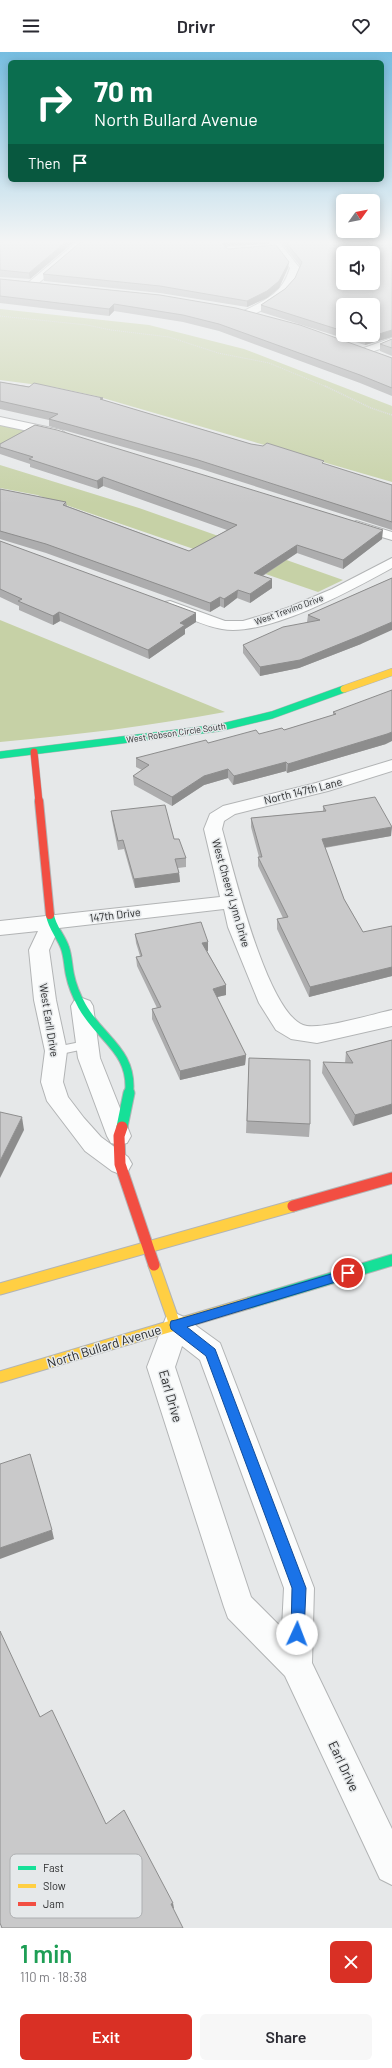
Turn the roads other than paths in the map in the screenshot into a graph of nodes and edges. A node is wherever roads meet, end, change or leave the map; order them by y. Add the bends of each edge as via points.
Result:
1 (392, 341) edge
2 (378, 356) edge
3 (0, 420) edge
4 (72, 437) edge
5 (347, 522) edge
6 (392, 536) edge
7 (392, 562) edge
8 (158, 601) edge
9 (392, 672) edge
10 (34, 752) junction
11 (0, 755) edge
12 (392, 765) edge
13 (216, 818) joint
14 (231, 902) junction
15 (51, 923) junction
16 (0, 928) edge
17 (82, 1006) joint
18 (392, 1018) edge
19 (98, 1043) junction
20 (56, 1051) junction
21 (119, 1136) junction
22 (120, 1164) junction
23 (392, 1178) edge
24 (149, 1247) junction
25 (392, 1260) edge
26 (0, 1289) edge
27 (176, 1325) junction
28 (0, 1377) edge
29 (296, 1665) junction
30 (392, 1867) edge

1 - 2 street via 361,350
3 - 4 street
5 - 6 street
7 - 8 street, West Trevino Drive via 337,592 292,611 244,626 216,623
9 - 10 street, West Robson Circle South via 272,714 218,728
10 - 11 street, West Robson Circle South
10 - 15 street, West Earll Drive
12 - 13 street, North 147th Lane via 322,787 238,807
13 - 14 street, West Cheery Lynn Drive via 213,823 214,836
14 - 15 street, 147th Drive
14 - 18 street, West Cheery Lynn Drive via 247,950 270,1003 278,1017 290,1029 307,1035 326,1034
15 - 16 street, 147th Drive
15 - 17 street, West Earll Drive via 65,947 70,977
15 - 20 street, West Earll Drive via 39,950 45,1000
17 - 19 street, West Earll Drive
19 - 20 lane
19 - 21 street, West Earll Drive via 89,1058
19 - 21 street, West Earll Drive via 126,1062 130,1085 127,1109
20 - 22 street, West Earll Drive via 52,1082 58,1101 93,1144
21 - 22 street, West Earll Drive
22 - 24 street, West Earll Drive
23 - 24 street
24 - 26 street
24 - 27 street, West Earll Drive
25 - 27 street, North Bullard Avenue
27 - 28 street, North Bullard Avenue
27 - 29 street, Earl Drive via 211,1352 299,1588
27 - 29 street, Earl Drive via 161,1367 239,1607
29 - 30 street, Earl Drive

